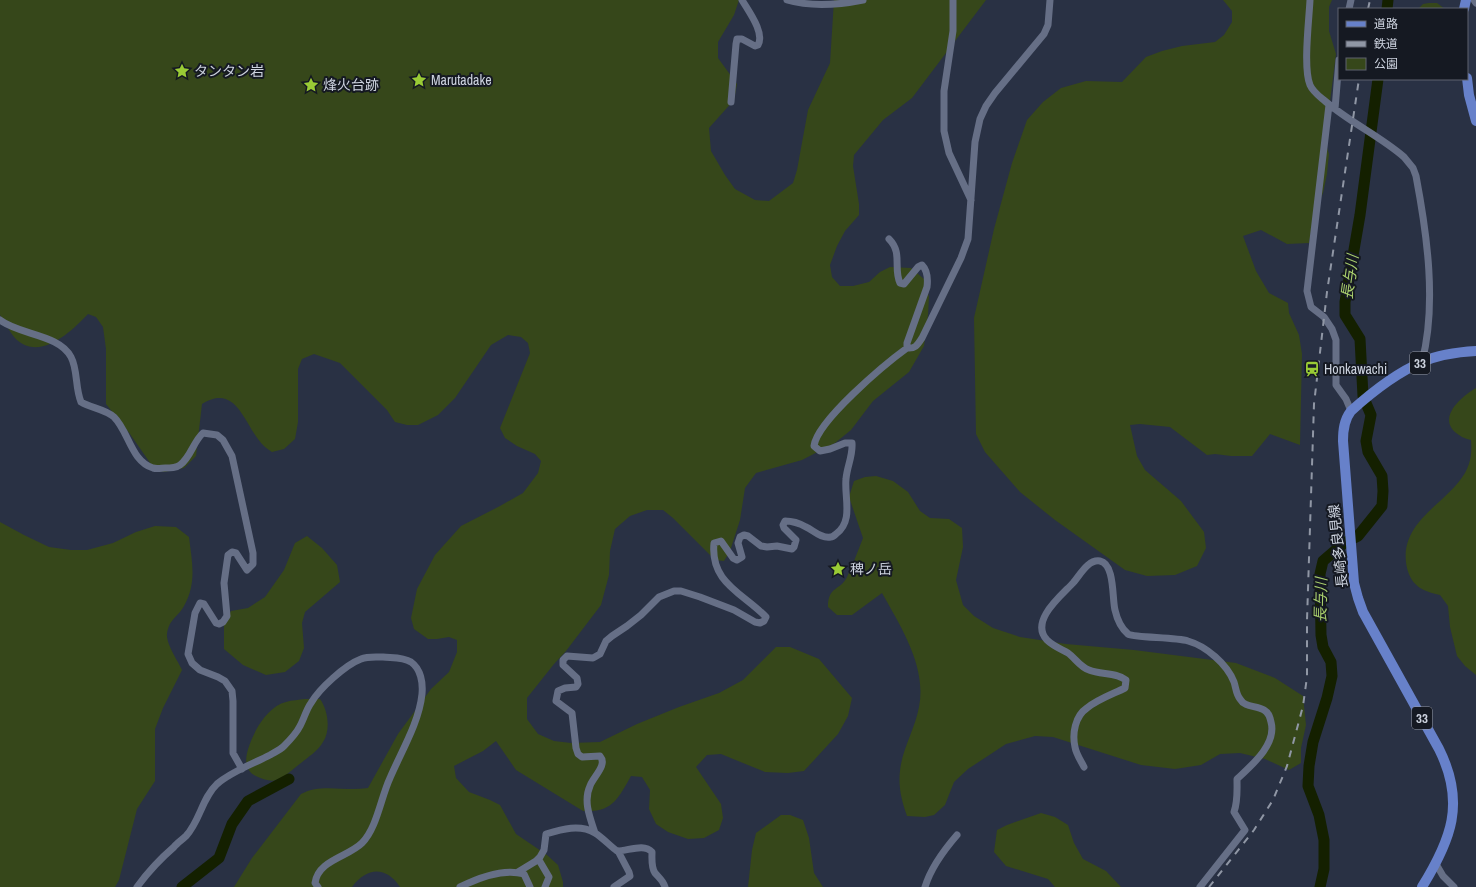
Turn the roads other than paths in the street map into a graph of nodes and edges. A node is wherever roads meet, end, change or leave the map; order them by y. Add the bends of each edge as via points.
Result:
1 (742, 0) edge
2 (787, 0) edge
3 (863, 0) edge
4 (953, 0) edge
5 (1050, 0) edge
6 (1310, 0) edge
7 (1474, 0) edge
8 (1476, 3) edge
9 (1338, 67) edge
10 (1467, 80) edge
11 (731, 102) dead end
12 (1332, 107) junction
13 (1476, 121) edge
14 (971, 201) junction
15 (889, 239) dead end
16 (0, 320) edge
17 (907, 348) junction
18 (1476, 351) edge
19 (1422, 362) junction
20 (1355, 408) junction
21 (1084, 767) dead end
22 (242, 769) junction
23 (595, 833) junction
24 (957, 835) dead end
25 (618, 851) junction
26 (540, 857) junction
27 (1436, 864) junction
28 (518, 872) junction
29 (137, 887) edge
30 (318, 887) edge
31 (460, 887) edge
32 (530, 887) edge
33 (545, 887) edge
34 (614, 887) edge
35 (665, 887) edge
36 (925, 887) edge
37 (1200, 887) edge
38 (1422, 887) edge
39 (1454, 887) edge

1 - 11 street via 759,31 760,42 755,46 737,39
2 - 3 street via 800,4 830,4
4 - 14 street via 953,31 944,91 944,131 949,153
5 - 14 street via 1048,25 1044,34 995,93 980,119 975,142
6 - 12 street via 1307,75 1310,86
7 - 8 street
9 - 12 street
10 - 13 main road via 1468,95
12 - 19 street via 1398,152 1409,162 1416,176 1429,269 1430,320
12 - 20 street via 1307,291 1311,307 1324,317 1336,340 1336,385
14 - 17 street via 968,239 961,258 917,346
15 - 17 street via 894,244 898,256 900,283 904,284 922,265 926,269 928,279
16 - 22 street via 15,329 40,336 64,349 71,356 75,368 81,402 113,416 138,457 147,464 154,468 179,466 186,460 203,433 218,434 232,456 253,553 253,564 246,570 236,553 228,555 224,583 227,616 223,622 216,623 204,604 200,603 195,613 188,654 200,670 225,681 232,691 233,753
17 - 23 street via 846,400 814,440 814,446 820,451 852,443 853,452 846,480 847,513 839,532 831,537 822,537 805,526 785,521 784,528 796,540 792,549 761,546 744,535 738,543 742,557 737,560 721,541 714,543 713,556 723,580 762,612 766,616 764,621 755,622 734,610 700,597 674,591 659,597 642,615 606,641 600,654 593,658 567,656 563,660 563,665 577,678 578,684 576,687 558,691 556,701 572,713 578,754 582,757 600,756 603,759 588,795 588,812
18 - 19 main road, 長崎多良見線 / 33 via 1441,356
19 - 20 main road, 長崎多良見線 / 33 via 1404,371
20 - 27 main road, 長崎多良見線 / 33 via 1348,415 1343,428 1354,583 1363,612 1439,749 1449,774 1453,812 1451,827
21 - 37 street via 1075,747 1074,731 1078,719 1092,704 1125,688 1126,680 1121,676 1090,671 1082,667 1069,654 1047,640 1042,621 1051,606 1085,568 1093,562 1101,561 1108,566 1119,623 1129,634 1171,637 1189,641 1200,647 1225,665 1240,701 1248,706 1263,709 1269,714 1273,728 1272,738 1251,766 1237,779 1238,801 1234,812 1245,830
22 - 29 street via 216,785 209,794 196,823 148,872
22 - 30 street via 282,748 300,727 317,694 343,670 361,658 398,658 409,661 418,670 421,679 421,701 371,830 356,849 321,869 315,882
23 - 25 street
23 - 26 street via 580,828 564,828 546,834 544,850
24 - 36 street via 934,866
25 - 34 street via 630,876
25 - 35 street via 648,848 652,852 655,872
26 - 28 street
26 - 33 street via 542,868 549,877
27 - 38 main road, 長崎多良見線 / 33
27 - 39 street
28 - 31 street via 488,876
28 - 32 street via 524,874

